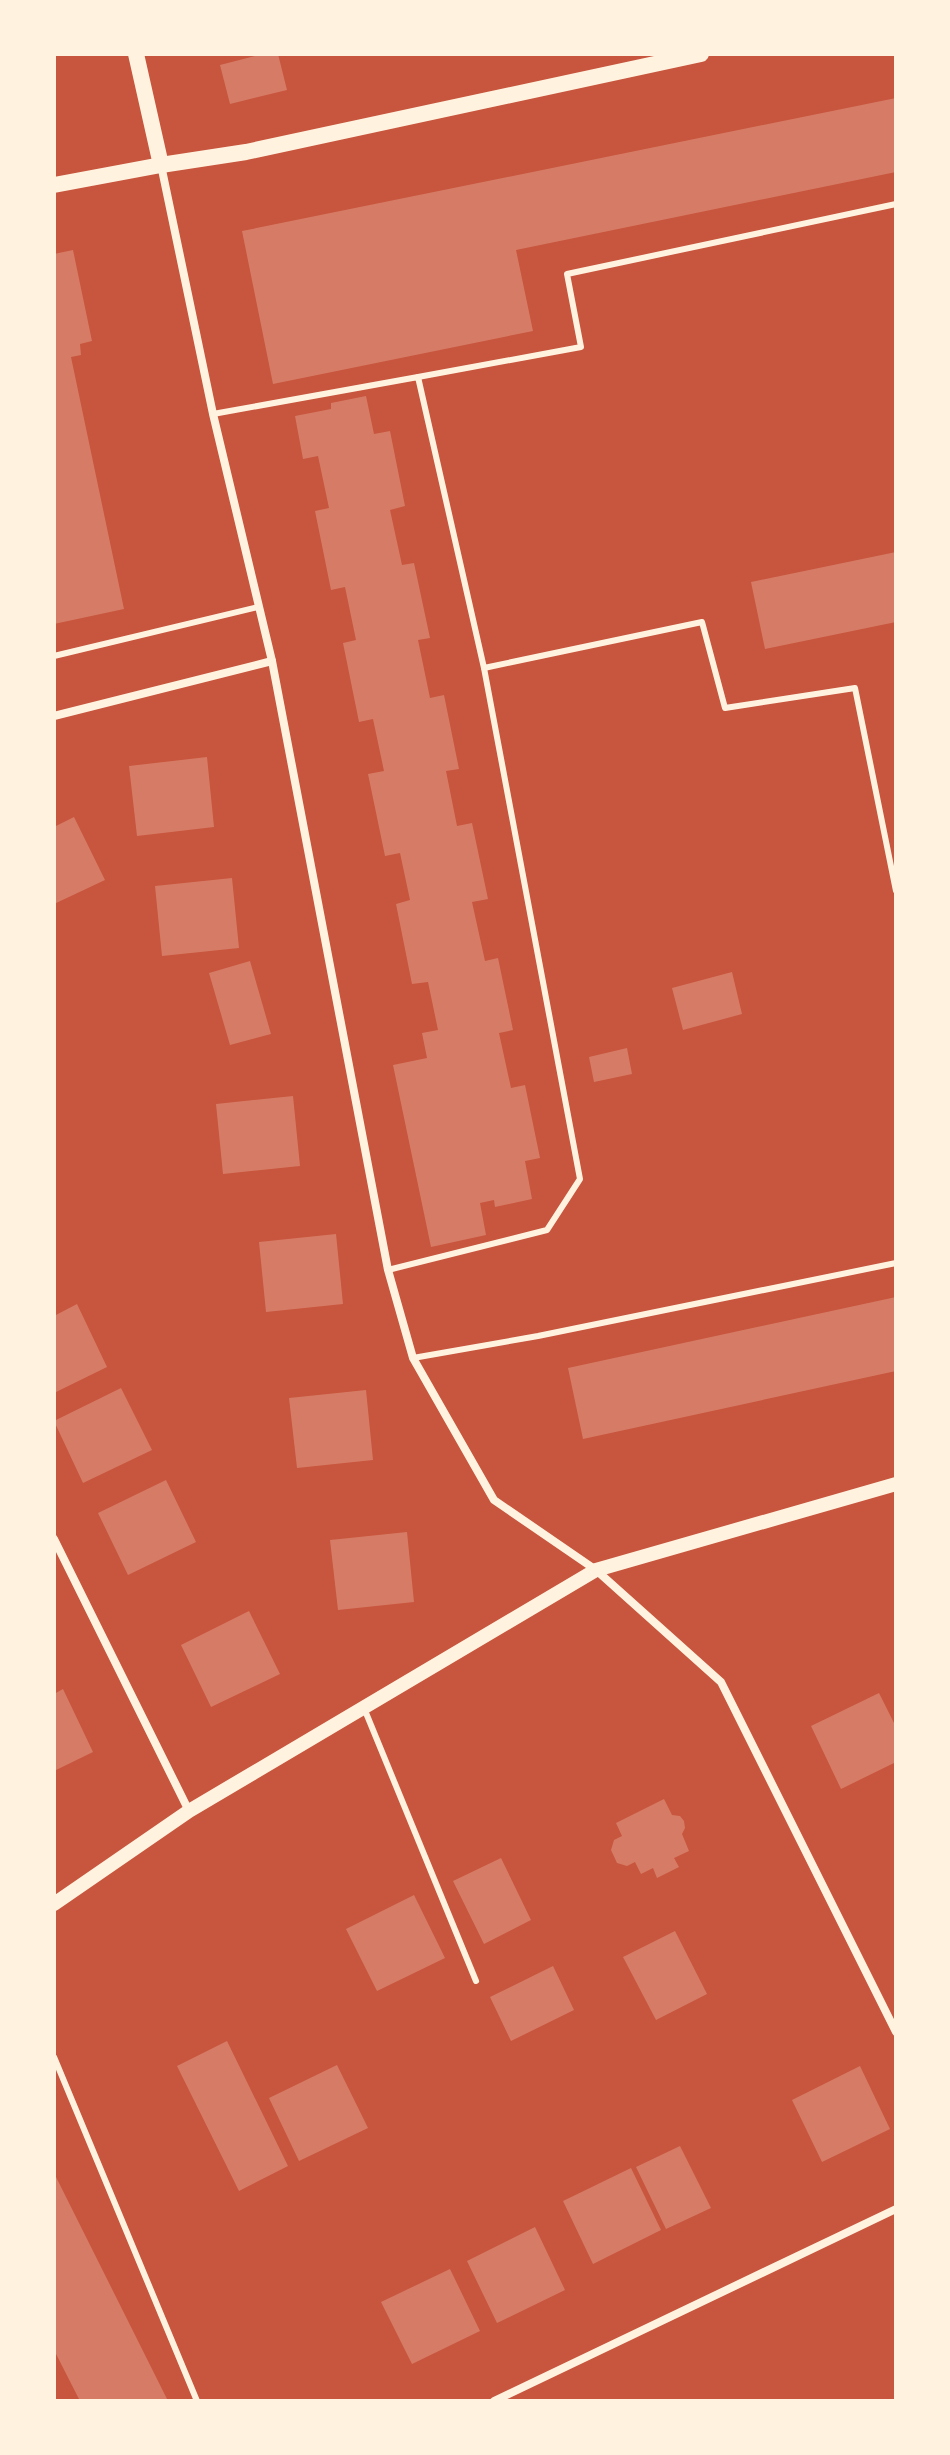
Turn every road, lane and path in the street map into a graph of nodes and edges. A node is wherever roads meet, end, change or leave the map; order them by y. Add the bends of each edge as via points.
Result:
1 (136, 54) edge
2 (701, 54) edge
3 (161, 165) junction
4 (54, 185) edge
5 (896, 204) edge
6 (418, 377) junction
7 (213, 414) junction
8 (258, 607) junction
9 (54, 656) edge
10 (272, 661) junction
11 (484, 668) junction
12 (54, 716) edge
13 (896, 891) edge
14 (896, 1263) edge
15 (388, 1270) junction
16 (413, 1358) junction
17 (896, 1484) edge
18 (54, 1539) edge
19 (596, 1570) junction
20 (364, 1708) junction
21 (189, 1811) junction
22 (54, 1904) edge
23 (476, 1981) dead end
24 (896, 2032) edge
25 (54, 2057) edge
26 (896, 2209) edge
27 (197, 2401) edge
28 (494, 2401) edge

1 - 3 main road
2 - 3 main road via 246,152
3 - 4 main road
3 - 7 street
5 - 6 lane via 567,274 581,347
6 - 7 lane
6 - 11 lane
7 - 8 street
8 - 9 lane
8 - 10 street
10 - 12 street
10 - 15 street
11 - 13 lane via 702,622 725,708 855,688
11 - 15 lane via 580,1179 547,1230
14 - 16 lane
15 - 16 street
16 - 19 street via 494,1500
17 - 19 street
18 - 21 street
19 - 20 street
19 - 24 street via 721,1682
20 - 21 street
20 - 23 lane
21 - 22 street
25 - 27 lane
26 - 28 street

